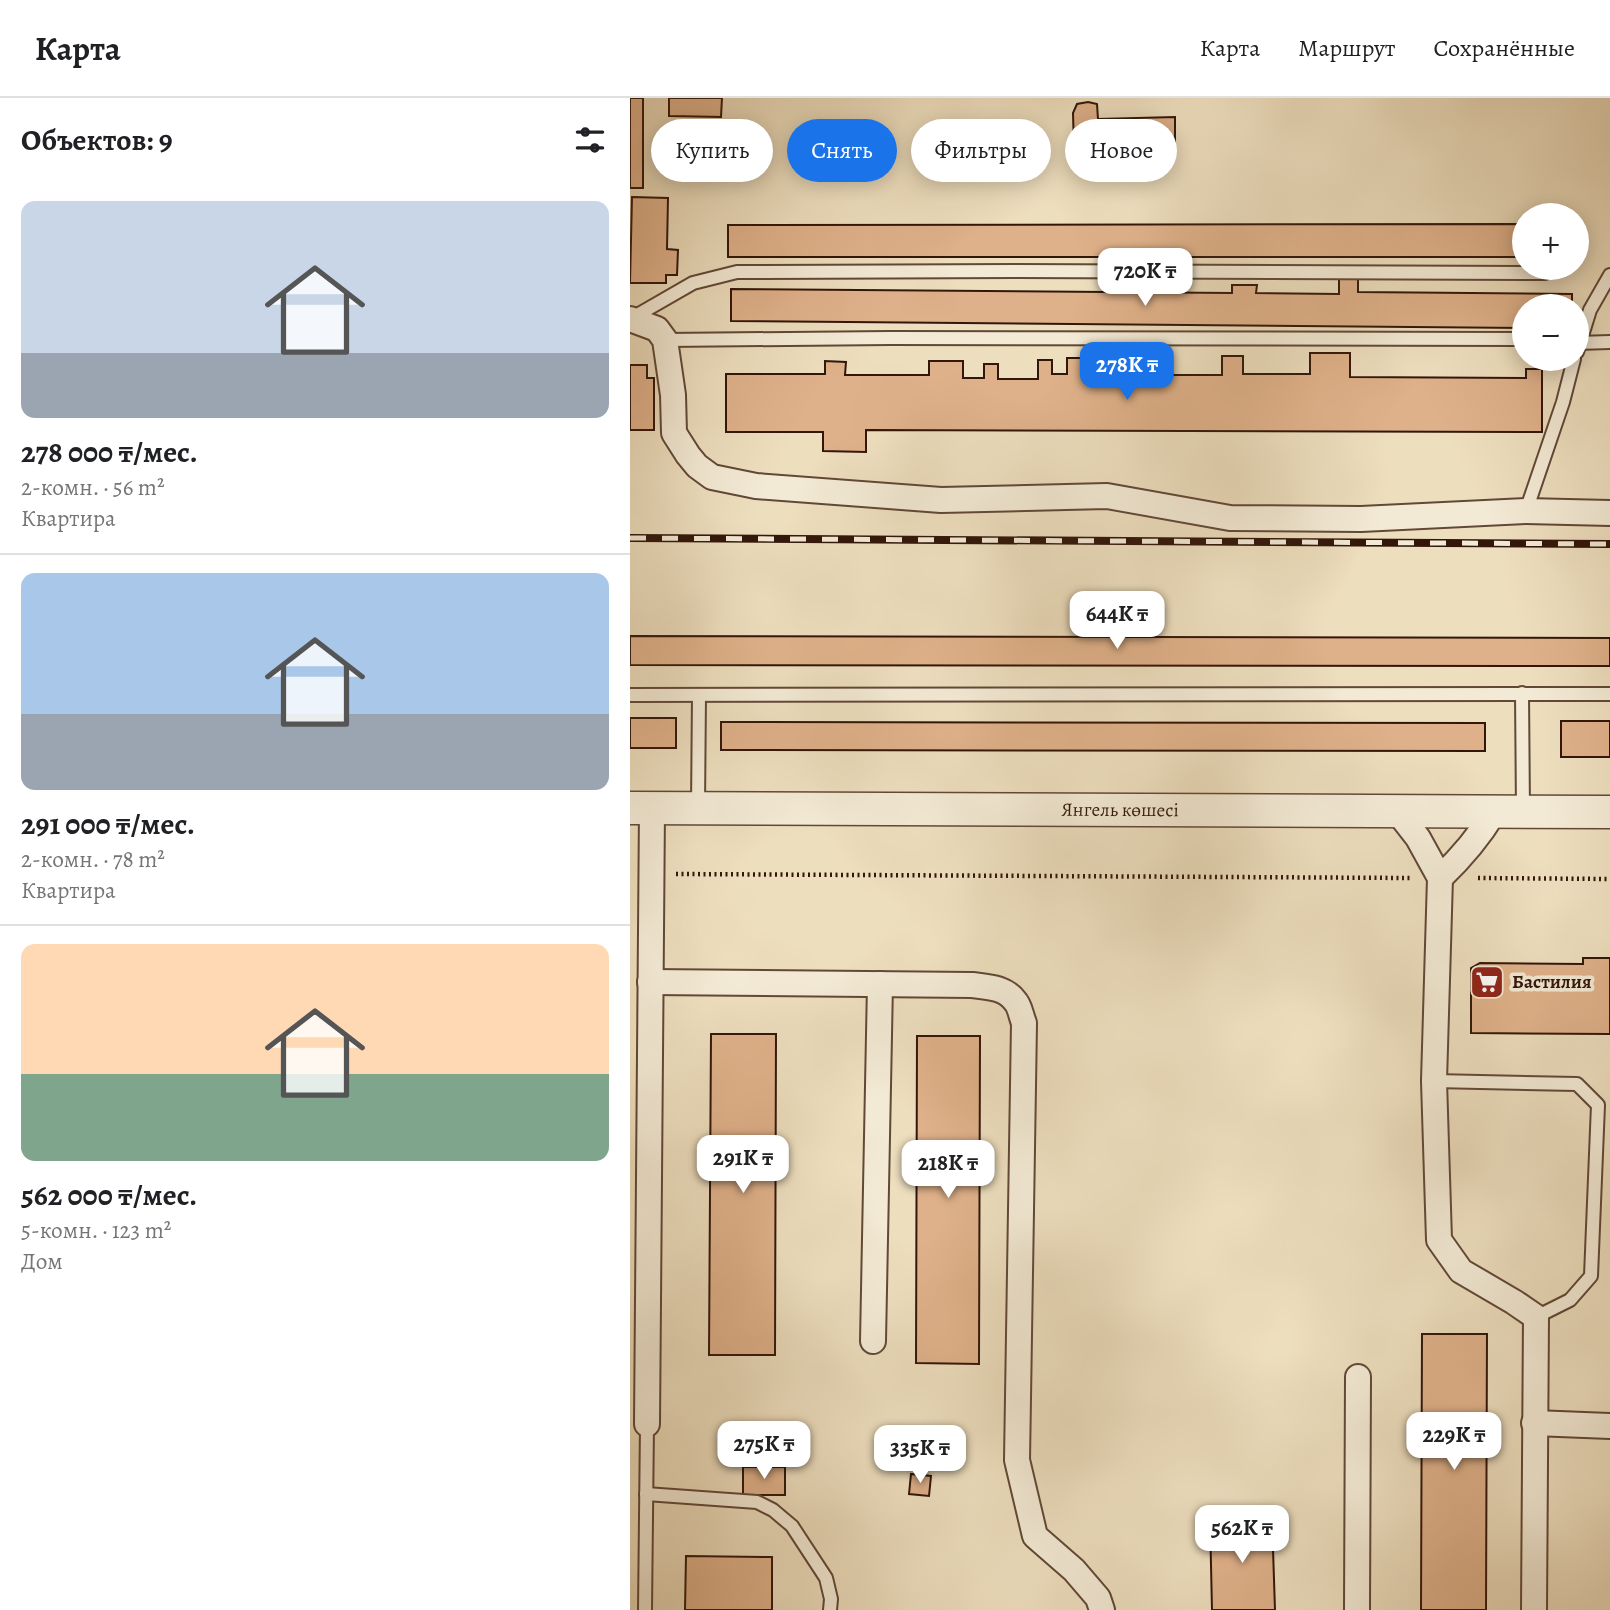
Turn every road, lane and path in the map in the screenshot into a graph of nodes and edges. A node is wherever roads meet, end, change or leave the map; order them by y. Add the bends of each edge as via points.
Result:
1 (1512, 273) edge
2 (1610, 275) edge
3 (1589, 313) edge
4 (631, 318) edge
5 (1512, 339) edge
6 (665, 340) junction
7 (1610, 342) edge
8 (1589, 345) edge
9 (1571, 371) edge
10 (1526, 511) junction
11 (1610, 513) edge
12 (1522, 693) junction
13 (1610, 694) edge
14 (630, 695) edge
15 (699, 695) junction
16 (641, 808) edge
17 (698, 808) junction
18 (1397, 811) junction
19 (1509, 812) junction
20 (1610, 812) edge
21 (651, 874) junction
22 (1440, 878) junction
23 (1610, 879) edge
24 (650, 982) junction
25 (880, 984) junction
26 (1434, 1081) junction
27 (1536, 1317) junction
28 (873, 1341) dead end
29 (1358, 1377) dead end
30 (1534, 1423) junction
31 (646, 1424) joint
32 (1610, 1426) edge
33 (646, 1494) junction
34 (645, 1610) edge
35 (830, 1610) edge
36 (1102, 1610) edge
37 (1357, 1610) edge
38 (1534, 1610) edge

1 - 4 lane via 737,272 693,283
2 - 3 lane
4 - 6 street via 657,329
5 - 6 lane
6 - 10 street via 674,433 697,467 712,477 756,486 941,500 1107,496 1230,518 1361,519
7 - 8 lane
9 - 10 lane
10 - 11 street
12 - 13 lane
12 - 15 lane
12 - 19 lane
14 - 15 lane
15 - 17 lane
16 - 17 street, Янгель көшесі
16 - 21 street
17 - 18 street, Янгель көшесі
18 - 19 street, Янгель көшесі
18 - 22 street
19 - 20 street, Янгель көшесі
19 - 22 street via 1483,830
21 - 22 path
21 - 24 street
22 - 23 path
22 - 26 street
24 - 25 street
24 - 31 street
25 - 28 street
25 - 36 street via 992,987 1016,1002 1024,1023 1017,1460 1035,1536 1074,1570 1098,1598
26 - 27 street via 1439,1240 1461,1271
26 - 27 lane via 1577,1084 1598,1105 1591,1276 1570,1300
27 - 30 street
29 - 37 street
30 - 32 street
30 - 38 street
31 - 33 lane
33 - 34 lane
33 - 35 lane via 757,1502 773,1510 792,1526 826,1578

